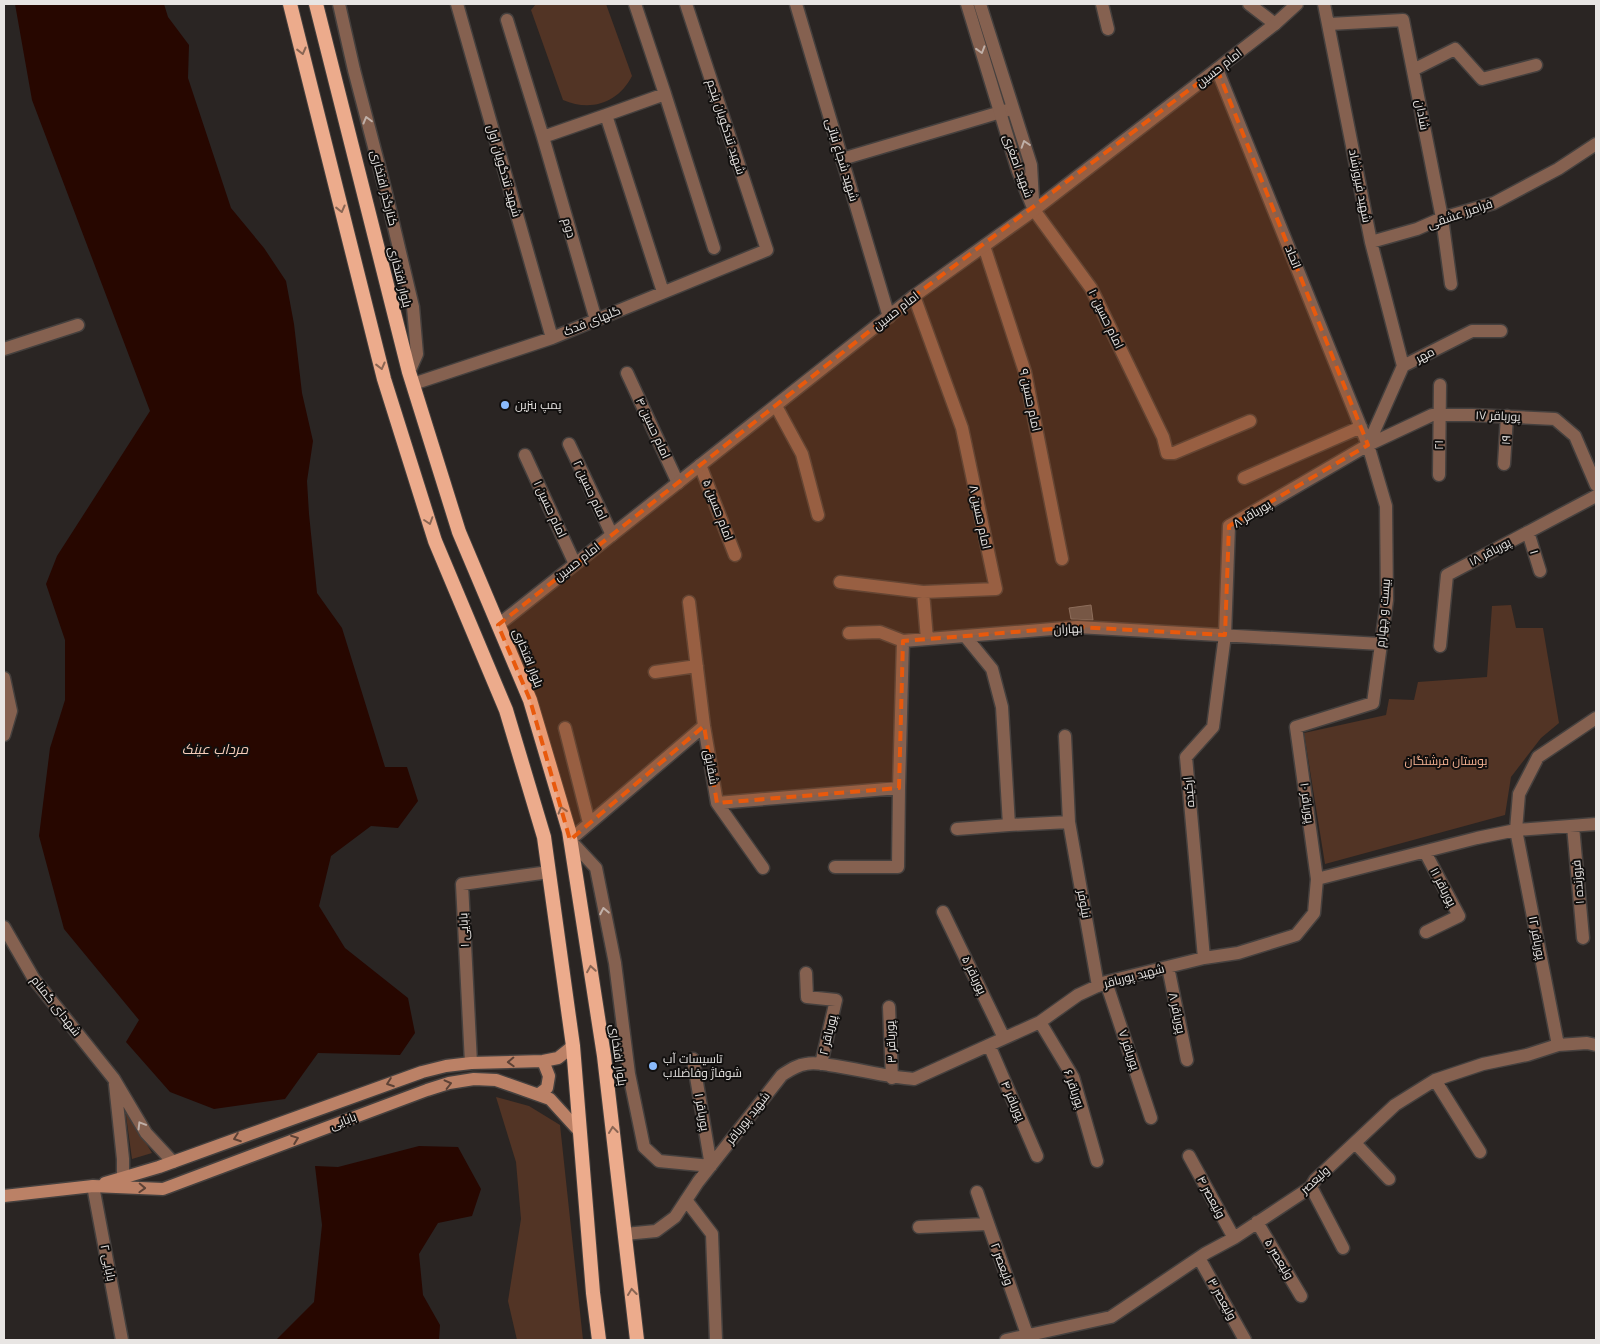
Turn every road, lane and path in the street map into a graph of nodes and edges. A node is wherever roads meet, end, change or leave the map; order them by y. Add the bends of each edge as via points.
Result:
1 (290, 4) edge
2 (316, 4) edge
3 (338, 4) edge
4 (457, 4) edge
5 (635, 4) edge
6 (686, 4) edge
7 (796, 4) edge
8 (967, 4) edge
9 (980, 4) edge
10 (1102, 4) edge
11 (1249, 4) edge
12 (1297, 4) edge
13 (1324, 4) edge
14 (507, 20) dead end
15 (1274, 24) junction
16 (1329, 24) junction
17 (1108, 29) dead end
18 (1536, 65) dead end
19 (1217, 69) junction
20 (1413, 70) junction
21 (665, 94) junction
22 (1013, 108) junction
23 (999, 112) junction
24 (606, 115) junction
25 (543, 137) junction
26 (1596, 144) edge
27 (842, 159) junction
28 (1034, 210) junction
29 (1442, 218) junction
30 (1371, 242) junction
31 (984, 246) junction
32 (714, 248) dead end
33 (767, 250) joint
34 (1451, 284) dead end
35 (663, 292) junction
36 (914, 296) junction
37 (889, 317) junction
38 (596, 320) junction
39 (78, 325) dead end
40 (1501, 331) dead end
41 (552, 338) junction
42 (4, 349) edge
43 (1403, 366) junction
44 (628, 373) dead end
45 (411, 378) junction
46 (1440, 385) dead end
47 (776, 406) junction
48 (1440, 415) junction
49 (1507, 416) junction
50 (1250, 421) dead end
51 (1361, 427) junction
52 (569, 444) dead end
53 (1368, 445) junction
54 (524, 455) dead end
55 (1504, 464) dead end
56 (700, 465) junction
57 (1438, 476) dead end
58 (1244, 478) dead end
59 (678, 483) junction
60 (1596, 485) edge
61 (1596, 496) edge
62 (818, 515) dead end
63 (1528, 532) junction
64 (612, 535) junction
65 (735, 554) dead end
66 (1062, 559) dead end
67 (575, 564) junction
68 (1540, 571) dead end
69 (840, 582) dead end
70 (923, 592) junction
71 (690, 602) dead end
72 (498, 625) junction
73 (849, 633) dead end
74 (1224, 635) junction
75 (965, 636) junction
76 (927, 639) junction
77 (904, 641) junction
78 (1381, 644) junction
79 (1440, 646) dead end
80 (697, 666) junction
81 (655, 672) dead end
82 (4, 678) edge
83 (1596, 718) edge
84 (704, 726) junction
85 (1296, 727) joint
86 (565, 728) dead end
87 (4, 734) edge
88 (1065, 736) dead end
89 (899, 788) junction
90 (718, 803) junction
91 (1069, 822) junction
92 (589, 824) junction
93 (1596, 824) edge
94 (1009, 825) junction
95 (1573, 826) junction
96 (957, 829) dead end
97 (1516, 830) junction
98 (570, 840) junction
99 (1425, 852) junction
100 (835, 867) dead end
101 (763, 868) dead end
102 (549, 872) junction
103 (1317, 879) junction
104 (943, 912) dead end
105 (4, 927) edge
106 (1426, 932) dead end
107 (1583, 938) dead end
108 (1204, 958) junction
109 (1168, 967) junction
110 (806, 973) dead end
111 (1102, 984) junction
112 (889, 1007) dead end
113 (1040, 1022) junction
114 (1004, 1038) junction
115 (1558, 1045) junction
116 (1596, 1045) edge
117 (573, 1046) junction
118 (989, 1046) junction
119 (693, 1059) dead end
120 (1187, 1060) dead end
121 (543, 1062) junction
122 (471, 1064) junction
123 (821, 1064) junction
124 (892, 1078) junction
125 (114, 1079) junction
126 (1435, 1080) junction
127 (539, 1094) junction
128 (1152, 1118) dead end
129 (580, 1132) junction
130 (1356, 1144) junction
131 (1480, 1152) dead end
132 (1037, 1156) dead end
133 (1189, 1156) dead end
134 (1097, 1161) dead end
135 (173, 1162) junction
136 (711, 1166) junction
137 (123, 1177) junction
138 (1390, 1179) dead end
139 (93, 1186) junction
140 (1311, 1187) junction
141 (977, 1192) dead end
142 (4, 1196) edge
143 (686, 1200) junction
144 (1257, 1222) junction
145 (988, 1224) junction
146 (920, 1227) dead end
147 (625, 1234) junction
148 (1234, 1238) junction
149 (1342, 1248) dead end
150 (1199, 1258) junction
151 (1302, 1296) dead end
152 (1028, 1338) edge
153 (122, 1340) edge
154 (599, 1340) edge
155 (637, 1340) edge
156 (716, 1340) edge
157 (1006, 1340) edge
158 (1245, 1340) edge

1 -> 102 highway via 384,379 435,540 506,710 544,837
2 - 45 highway, بلوار افتخاری
45 -> 3 street, کنارگذر افتخاری via 416,354 412,307 386,189
4 - 41 street, شهید تندگویان اول
5 - 21 street
6 - 33 street, شهید تندگویان پنجم
7 - 27 street, شهید شجاع نباتی
8 -> 23 street, شهید اصغری
9 - 22 street, شهید اصغری
10 - 17 street
11 - 15 street
12 - 15 street, امام حسین
13 - 16 street, شهید فیروزشاد
14 - 25 street, دوم
15 - 19 street, امام حسین
16 - 20 street, شادان via 1403,20
16 - 30 street, شهید فیروزشاد
18 - 20 street via 1482,79 1455,49
19 - 28 street, امام حسین
19 - 51 street, اتحاد
20 - 29 street, شادان
21 - 24 street
21 - 32 street
22 - 23 street
28 -> 22 street, شهید اصغری via 1031,165
23 - 27 street
23 - 28 street, شهید اصغری
24 - 25 street
24 - 35 street
25 - 38 street, دوم
26 - 29 street, فرامرز عشقی via 1558,169 1494,203
27 - 37 street, شهید شجاع نباتی
28 - 31 street, امام حسین
28 - 50 street, امام حسین ۱۰ via 1091,288 1167,453 1174,453
29 - 30 street, فرامرز عشقی
29 - 34 street, شادان
30 - 43 street, شهید فیروزشاد
31 - 36 street, امام حسین
31 - 66 street, امام حسین ۹ via 1025,372
33 - 35 street, گلهای فدک
35 - 38 street, گلهای فدک
36 - 37 street, امام حسین
36 - 70 street, امام حسین ۸ via 962,428 996,589
37 - 47 street, امام حسین
38 - 41 street, گلهای فدک
39 - 42 street
40 - 43 street, مهر via 1472,332
41 - 45 street, گلهای فدک
43 - 53 street, مهر
44 - 59 street, امام حسین ۴
45 - 72 highway, بلوار افتخاری via 459,532
46 - 48 street, ۲۱
47 - 56 street, امام حسین
47 - 62 street via 802,454
48 - 49 street, پورباقر ۱۷
48 - 53 street, پورباقر ۱۷ via 1432,415
48 - 57 street, ۲۱
49 - 55 street, ۱۹
49 - 60 street, پورباقر ۱۷ via 1555,419 1575,436
51 - 53 street, اتحاد
51 - 58 street
52 - 64 street, امام حسین ۲
53 - 74 street, پورباقر ۸ via 1229,526
53 - 78 street, بیست و چهارم via 1386,506 1387,600
54 - 67 street, امام حسین ۱
56 - 59 street, امام حسین
56 - 65 street, امام حسین ۵
59 - 64 street, امام حسین
61 - 63 street, پورباقر ۱۸
63 - 68 street, ۱
63 - 79 street, پورباقر ۱۸ via 1447,575
64 - 67 street, امام حسین
67 - 72 street, امام حسین
69 - 70 street, امام حسین ۸
70 - 76 street
71 - 80 street
98 -> 72 highway, بلوار افتخاری via 530,700
73 - 77 street via 880,632
74 - 75 street, بهاران via 1077,627
74 - 78 street, بهاران
74 - 108 street, ارکیده via 1212,727 1186,757
75 - 76 street, بهاران
75 - 94 street via 992,669 1002,707
76 - 77 street, بهاران
77 - 89 street
78 - 85 street, بیست و چهارم via 1373,703
80 - 81 street
80 - 84 street
82 - 87 street via 12,711
83 - 97 street via 1538,757 1519,794
84 - 90 street, شقایق
84 - 92 street, شقایق
85 - 103 street, پورباقر ۱۰
86 - 92 street
88 - 91 street, نیلوفر
89 - 90 street
89 - 100 street via 898,867
90 - 101 street
91 - 94 street
91 - 111 street, نیلوفر
92 - 98 street, شقایق
93 - 95 street
94 - 96 street
95 - 97 street
95 - 107 street, فروزنده ۱
97 - 99 street
97 - 115 street, پورباقر ۱۲
136 -> 98 street via 659,1160 644,1147 629,1074 615,963 596,868
147 -> 98 highway, بلوار افتخاری via 604,1056
99 - 103 street
99 - 106 street, پورباقر ۱۱ via 1458,916
102 - 117 highway
102 - 122 street, بابایی ۱ via 462,884
103 - 108 street, شهید پورباقر via 1314,913 1296,935 1238,953
104 - 114 street, پورباقر ۵
105 - 125 street, شهدای گمنام via 34,979
108 - 109 street, شهید پورباقر
109 - 111 street, شهید پورباقر
109 - 120 street, پورباقر ۸
110 - 123 street, پورباقر ۲ via 807,997 836,1000
111 - 113 street, شهید پورباقر
111 - 128 street, پورباقر ۷
112 - 124 street, پورباقر ۳
113 - 114 street, شهید پورباقر
113 - 134 street, پورباقر ۶ via 1072,1077
114 - 118 street, شهید پورباقر
115 - 116 street, ولیعصر
115 - 126 street, ولیعصر
117 - 121 main road, بابایی via 558,1058
117 - 129 highway
118 - 124 street, شهید پورباقر via 914,1079
118 - 132 street, پورباقر ۴
119 - 136 street, پورباقر ۱
121 -> 122 main road, بابایی
121 - 127 main road via 549,1076 547,1088
122 -> 135 main road, بابایی via 422,1072
123 - 124 street, شهید پورباقر via 858,1068
123 - 136 street, شهید پورباقر via 793,1067 782,1075
135 -> 125 street, شهدای گمنام via 146,1133
125 - 137 street
126 - 130 street, ولیعصر via 1395,1105
126 - 131 street
127 - 129 main road, بابایی via 550,1100
139 -> 127 main road, بابایی via 163,1189 449,1083 496,1080
129 - 154 highway
130 - 138 street
130 - 140 street, ولیعصر
133 - 148 street, ولیعصر ۴
135 - 137 main road, بابایی
136 - 143 street, شهید پورباقر
137 - 139 main road, بابایی
139 - 142 main road, بابایی
139 - 153 street, بابایی ۲
140 - 144 street, ولیعصر
140 - 149 street
141 - 145 street, ولیعصر ۲
143 - 147 street, شهید پورباقر via 675,1217 656,1231
143 - 156 street via 712,1234
144 - 148 street, ولیعصر
144 - 151 street, ولیعصر ۵
145 - 146 street
145 - 152 street, ولیعصر ۲
155 -> 147 highway, بلوار افتخاری
148 - 150 street, ولیعصر
150 - 152 street, ولیعصر via 1111,1317
150 - 158 street, ولیعصر ۳
152 - 157 street, ولیعصر

